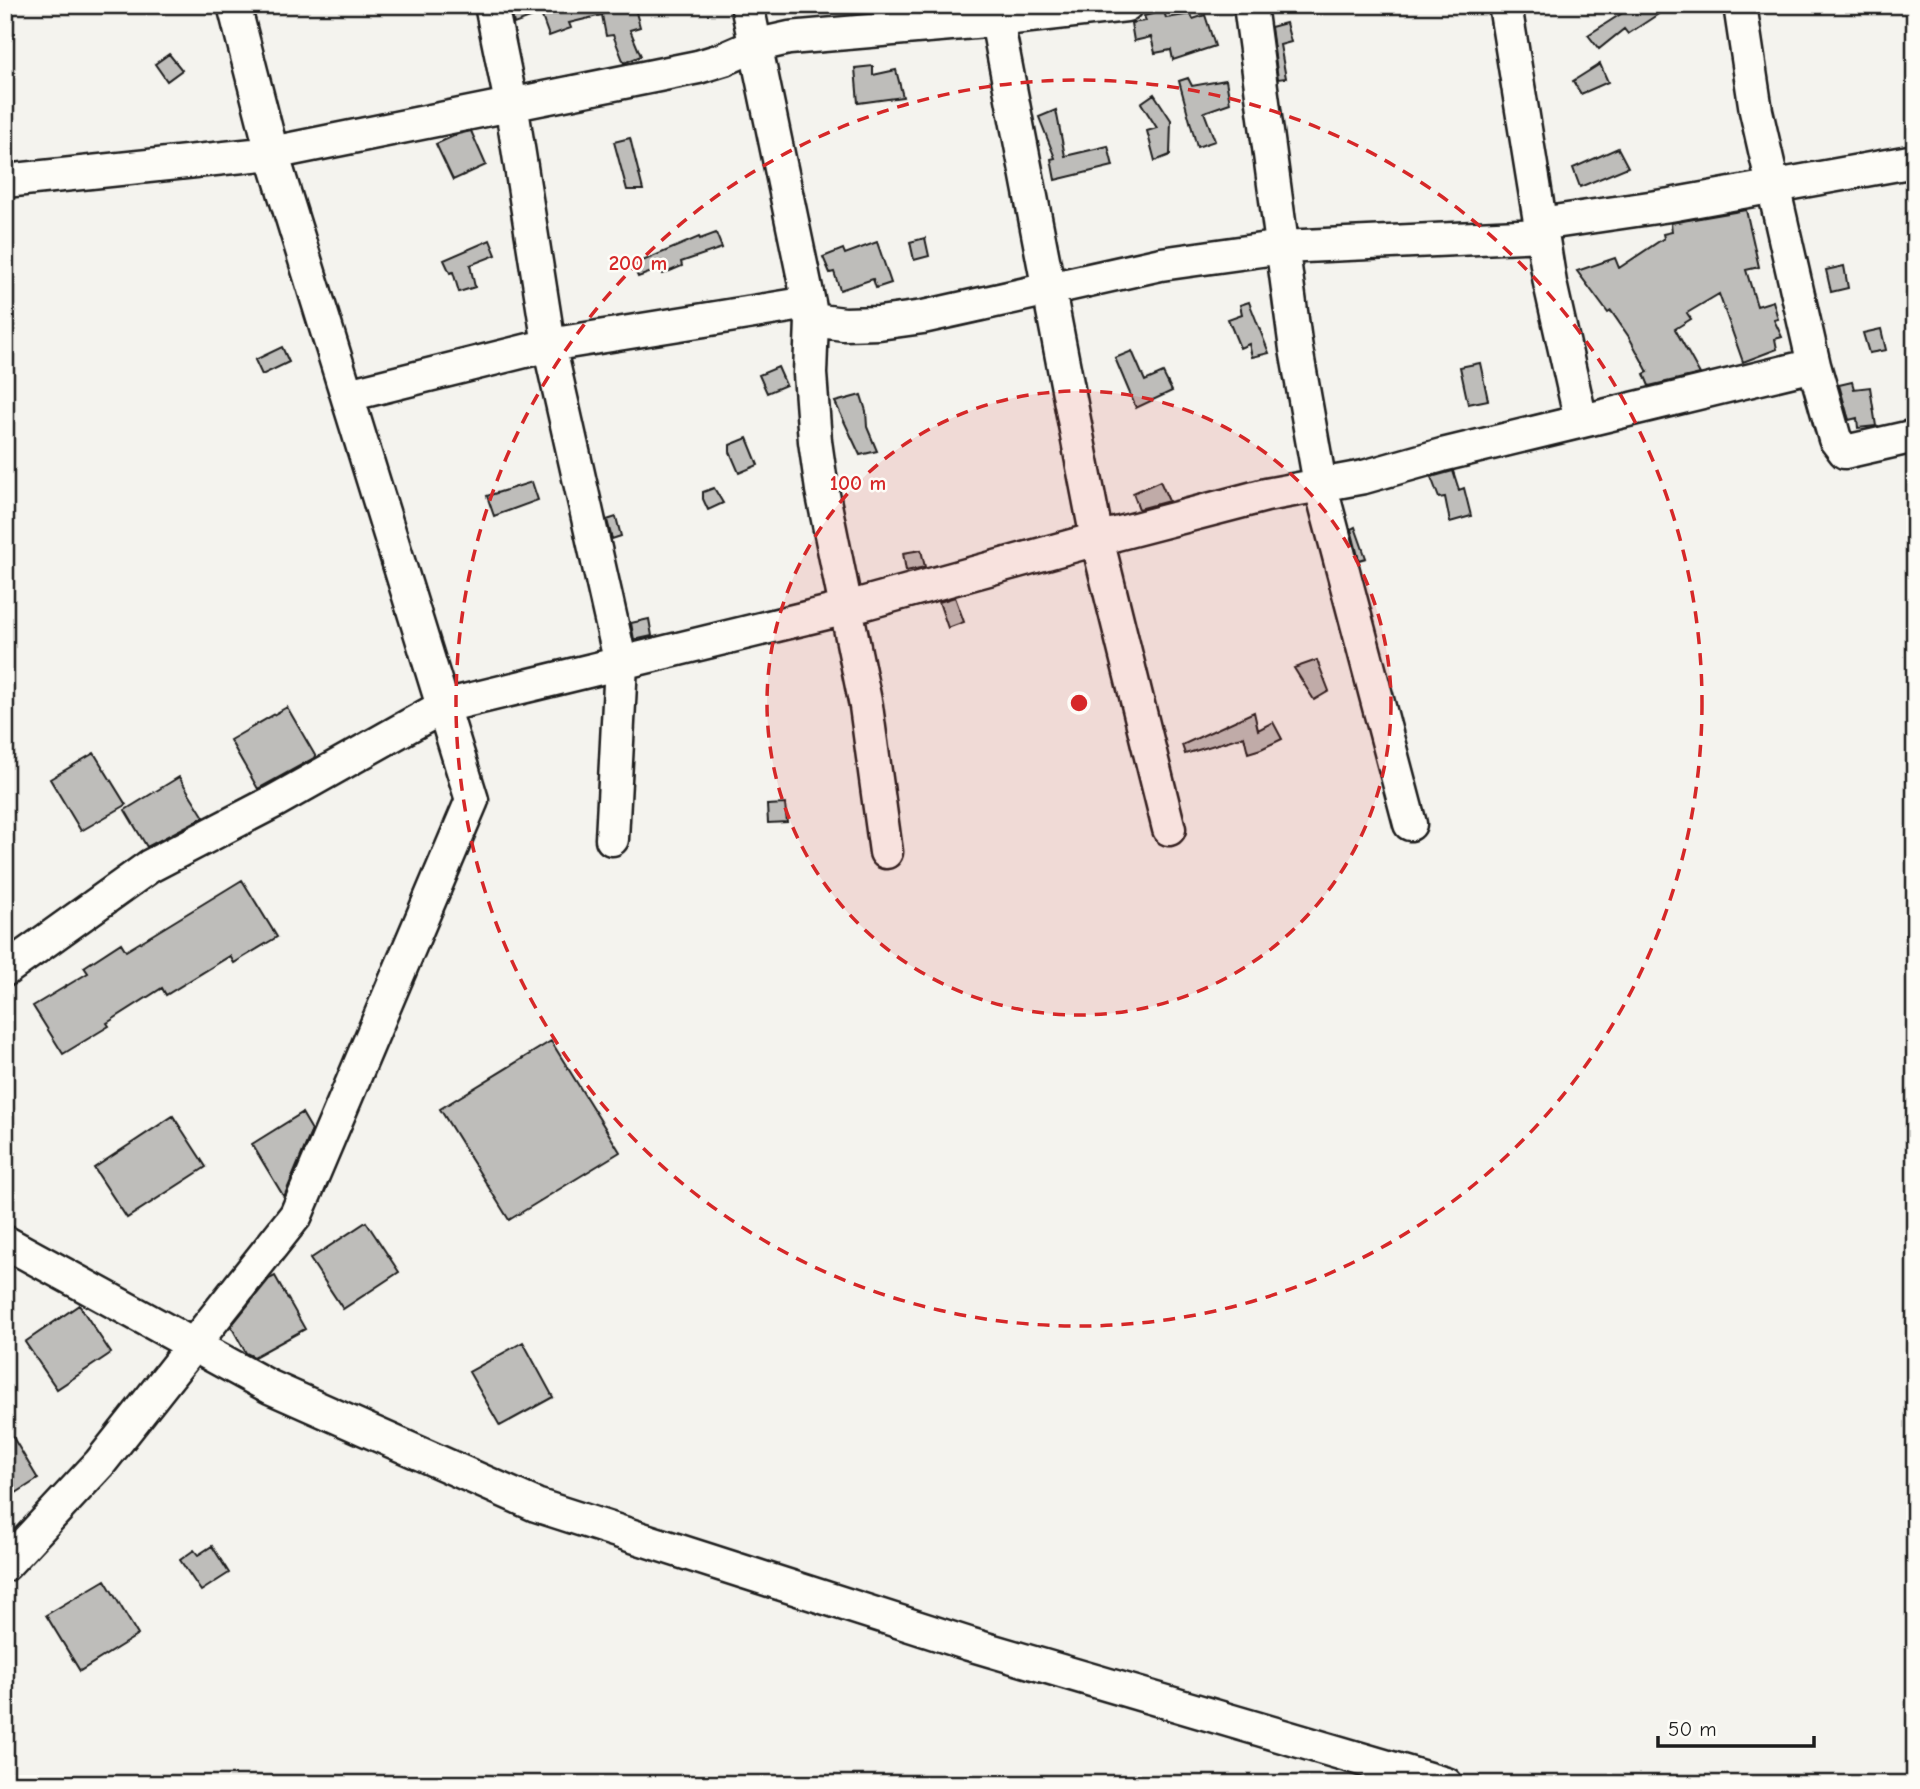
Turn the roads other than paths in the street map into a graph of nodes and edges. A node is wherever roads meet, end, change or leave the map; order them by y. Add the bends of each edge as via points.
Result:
1 (234, 5) edge
2 (491, 5) edge
3 (747, 5) edge
4 (1126, 5) edge
5 (1250, 5) edge
6 (1505, 5) edge
7 (1740, 5) edge
8 (996, 12) edge
9 (754, 46) junction
10 (511, 103) junction
11 (272, 153) junction
12 (1915, 161) edge
13 (5, 181) edge
14 (1773, 188) junction
15 (1541, 229) junction
16 (1282, 247) junction
17 (1048, 289) junction
18 (811, 311) junction
19 (549, 345) junction
20 (1814, 365) junction
21 (348, 395) junction
22 (1581, 421) junction
23 (1915, 436) edge
24 (1320, 484) junction
25 (1097, 539) junction
26 (847, 608) junction
27 (621, 664) junction
28 (444, 706) junction
29 (1410, 824) dead end
30 (1169, 830) dead end
31 (612, 839) dead end
32 (886, 852) dead end
33 (5, 970) edge
34 (5, 1242) edge
35 (192, 1343) junction
36 (5, 1565) edge
37 (1446, 1784) edge

1 - 11 street
2 - 10 street
3 - 9 street
4 - 8 street
5 - 16 street
6 - 15 street
7 - 14 street
8 - 9 street
8 - 17 street
9 - 10 street via 698,67
9 - 18 street
10 - 11 street
10 - 19 street
11 - 13 street
11 - 21 street
12 - 14 street
14 - 15 street
14 - 20 street
15 - 16 street
15 - 22 street
16 - 17 street via 1161,264
16 - 24 street
17 - 18 street via 962,310 879,323 844,324
17 - 25 street
18 - 19 street
18 - 26 street via 815,441
19 - 21 street
19 - 27 street
20 - 22 street
20 - 23 street via 1835,439 1845,452
21 - 28 street
22 - 24 street via 1364,477
24 - 25 street
24 - 29 street
25 - 26 street
25 - 30 street
26 - 27 street
26 - 32 street
27 - 28 street
27 - 31 street
28 - 33 street via 150,866
28 - 35 street via 472,800 296,1215
34 - 35 street
35 - 36 street via 100,1463
35 - 37 street via 270,1387 537,1505 970,1644

